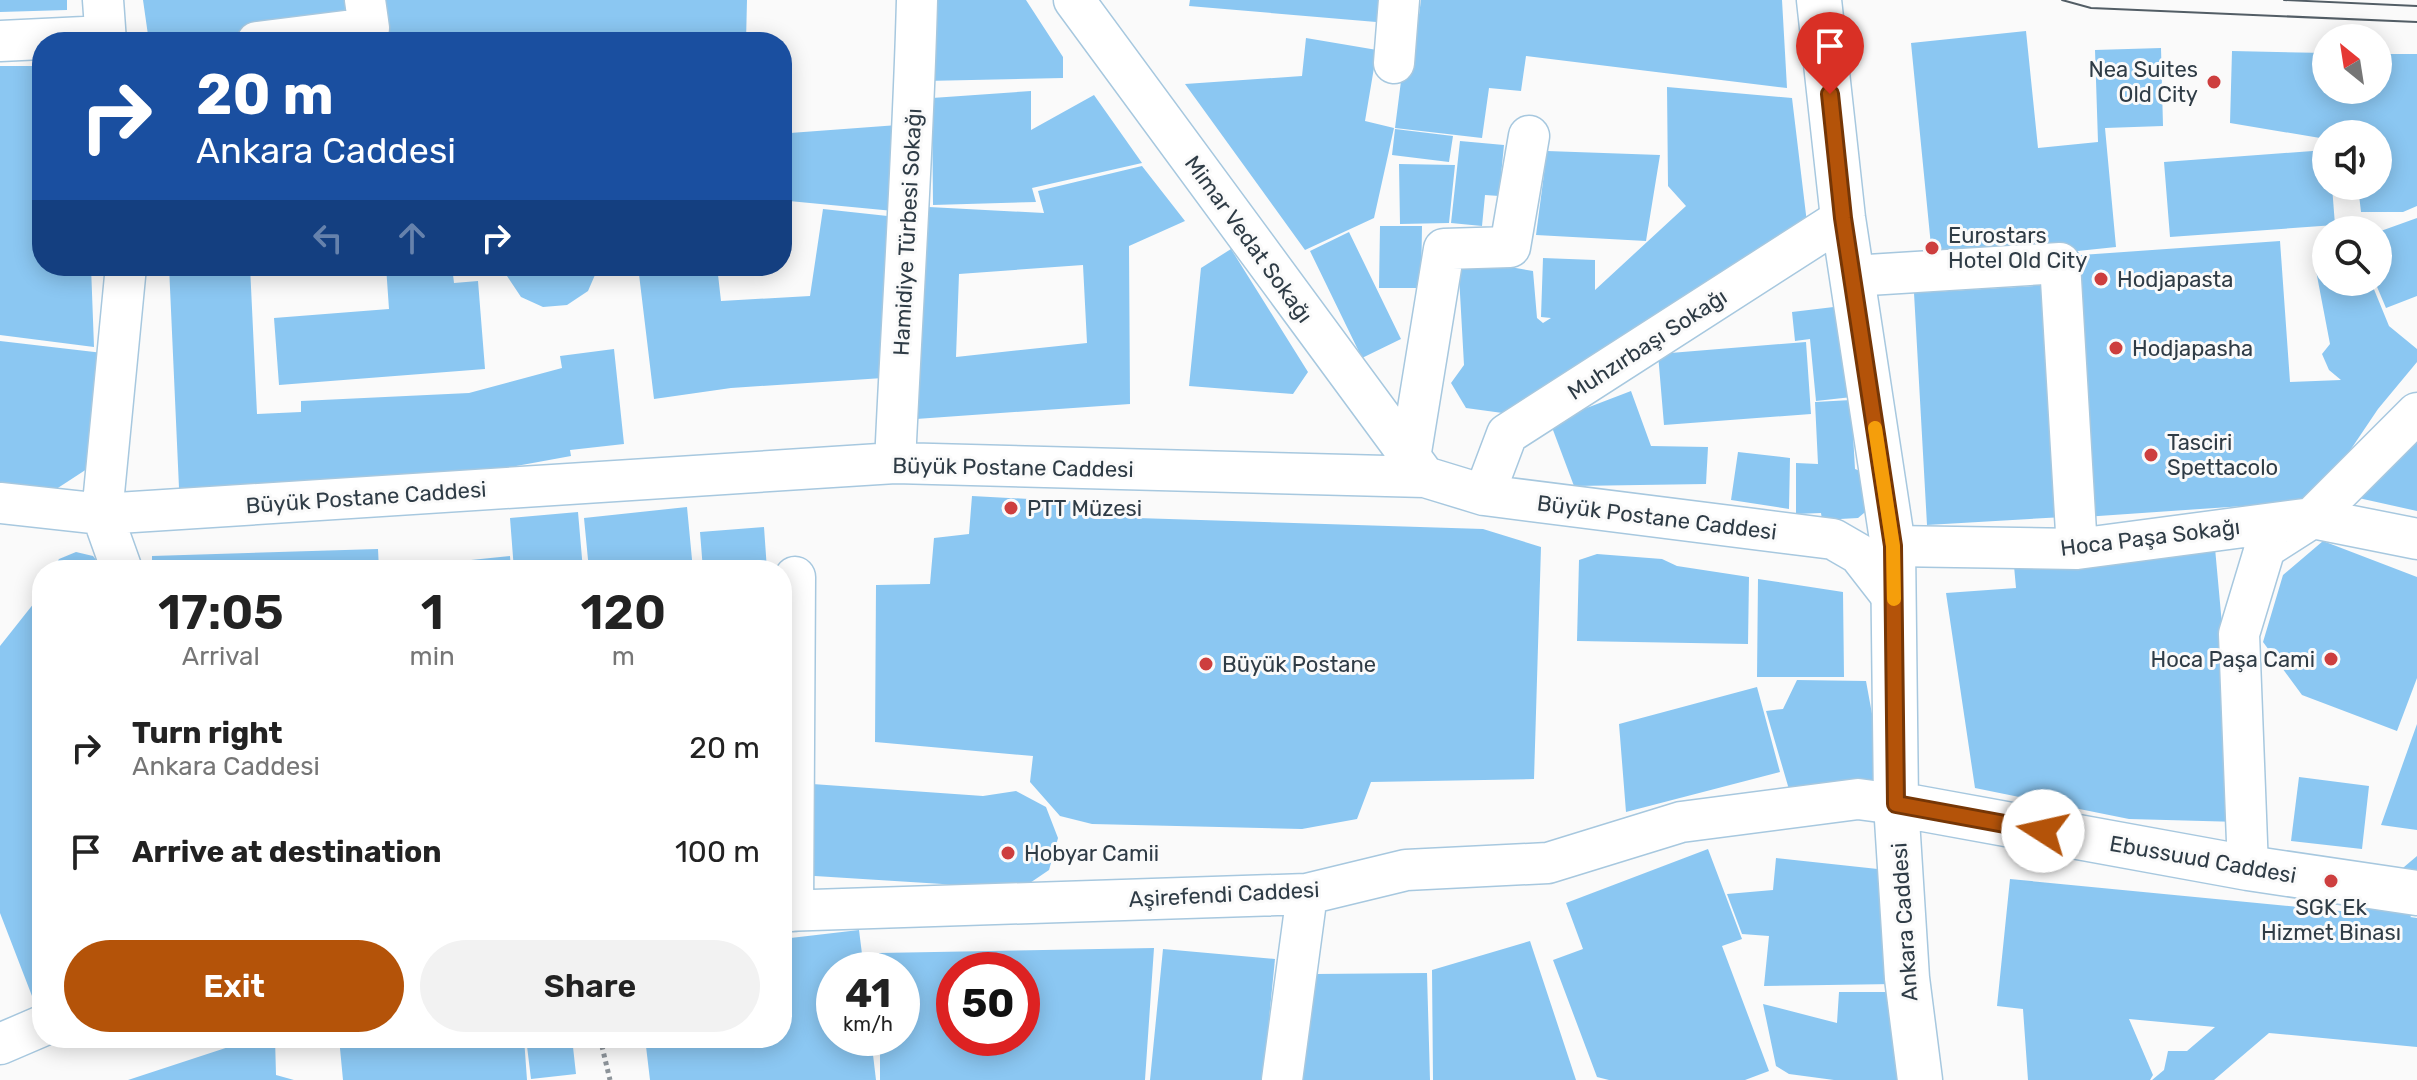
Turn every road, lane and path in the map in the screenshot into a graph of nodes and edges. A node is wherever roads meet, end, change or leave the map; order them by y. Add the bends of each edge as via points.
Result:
1 (365, 0) edge
2 (917, 0) edge
3 (1074, 0) edge
4 (1399, 0) edge
5 (1819, 0) edge
6 (105, 26) edge
7 (63, 32) edge
8 (337, 32) edge
9 (32, 36) edge
10 (0, 41) edge
11 (1394, 63) dead end
12 (1529, 136) dead end
13 (1843, 218) junction
14 (125, 276) edge
15 (1852, 276) junction
16 (2417, 413) edge
17 (895, 463) junction
18 (1418, 468) junction
19 (1484, 495) junction
20 (102, 514) junction
21 (7, 515) edge
22 (2312, 518) junction
23 (2417, 539) edge
24 (1893, 546) junction
25 (2077, 549) junction
26 (118, 560) edge
27 (795, 577) dead end
28 (1894, 599) junction
29 (792, 702) edge
30 (1896, 804) junction
31 (2248, 868) junction
32 (2417, 893) edge
33 (1307, 894) junction
34 (792, 911) edge
35 (32, 1030) edge
36 (0, 1044) edge
37 (602, 1048) edge
38 (610, 1080) edge
39 (1282, 1080) edge
40 (1920, 1080) edge

1 - 8 street via 369,28
2 - 17 street, Hamidiye Türbesi Sokağı
3 - 18 street, Mimar Vedat Sokağı
4 - 11 street
5 - 13 main road, Ankara Caddesi
6 - 7 street
9 - 10 street
12 - 18 street via 1510,247 1444,249
13 - 15 main road, Ankara Caddesi
13 - 19 street, Muhzırbaşı Sokağı via 1507,434
14 - 20 street
15 - 24 main road, Ankara Caddesi
15 - 25 street via 2060,263
16 - 22 street, Hoca Paşa Sokağı
17 - 18 street, Büyük Postane Caddesi
17 - 20 street, Büyük Postane Caddesi
18 - 19 street, Büyük Postane Caddesi
19 - 28 street, Büyük Postane Caddesi via 1833,539 1859,554
20 - 21 street, Büyük Postane Caddesi
20 - 26 street
22 - 23 street
22 - 25 street, Hoca Paşa Sokağı
22 - 31 street, Hoca Paşa Sokağı via 2265,548 2239,634
24 - 25 street, Hoca Paşa Sokağı
24 - 28 main road, Ankara Caddesi
27 - 29 street
28 - 30 main road, Ankara Caddesi
30 - 31 main road, Ebussuud Caddesi
30 - 33 street, Aşirefendi Caddesi via 1858,799 1681,822 1548,863 1406,870
30 - 40 main road, Ankara Caddesi via 1907,978
31 - 32 main road, Ebussuud Caddesi
33 - 34 street, Aşirefendi Caddesi
33 - 39 street
35 - 36 street
37 - 38 path

